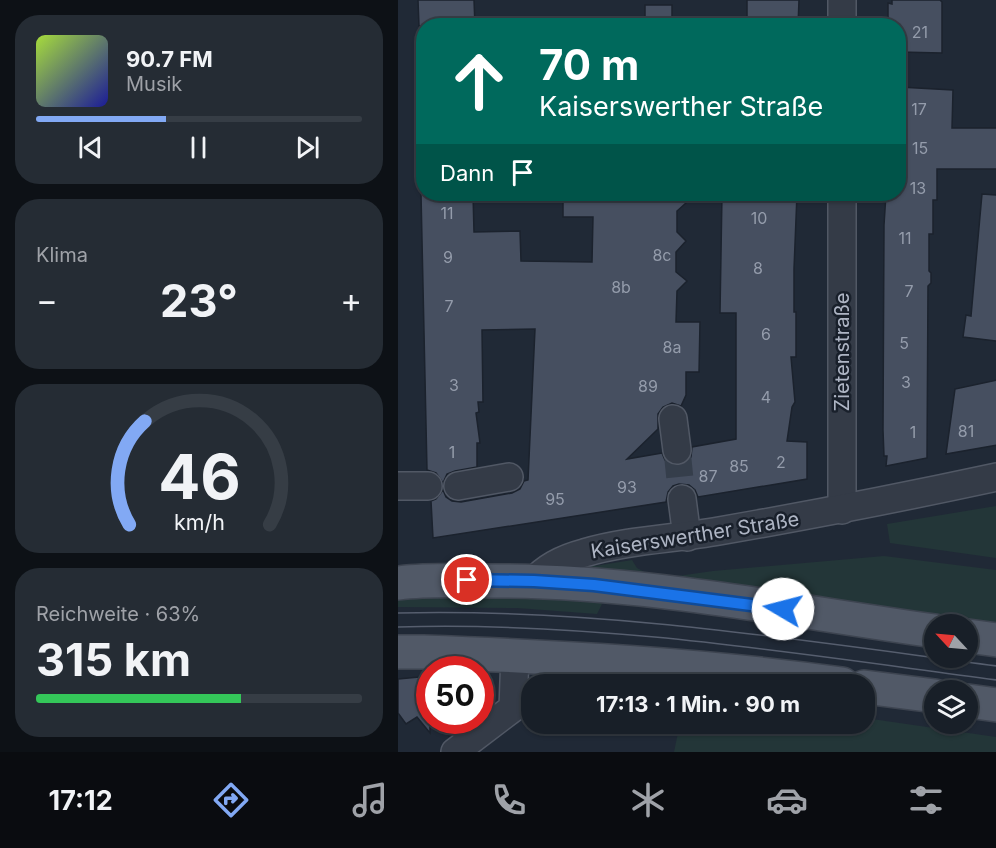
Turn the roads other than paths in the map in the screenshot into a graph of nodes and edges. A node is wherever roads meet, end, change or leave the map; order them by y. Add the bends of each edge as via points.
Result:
1 (842, 0) edge
2 (842, 18) edge
3 (842, 201) edge
4 (673, 419) dead end
5 (677, 450) tunnel mouth
6 (509, 477) dead end
7 (996, 477) edge
8 (398, 486) edge
9 (428, 486) dead end
10 (458, 486) dead end
11 (682, 499) tunnel mouth
12 (842, 510) junction
13 (687, 537) junction
14 (534, 581) junction
15 (398, 583) edge
16 (924, 629) edge
17 (978, 637) edge
18 (996, 640) edge
19 (398, 652) edge
20 (515, 655) junction
21 (754, 674) edge
22 (875, 688) edge
23 (924, 695) edge
24 (978, 702) edge
25 (996, 705) edge
26 (455, 752) edge

1 - 2 street
3 - 12 street, Zietenstraße
4 - 5 street
6 - 10 street
7 - 12 street, Kaiserswerther Straße
8 - 9 street
11 - 13 street
12 - 13 street, Kaiserswerther Straße
13 - 14 street, Kaiserswerther Straße via 584,553 543,570
14 - 15 main road
14 - 16 main road via 655,591
17 - 18 main road
19 - 20 main road
20 - 21 main road
20 - 26 street via 513,708
22 - 23 main road
24 - 25 main road

